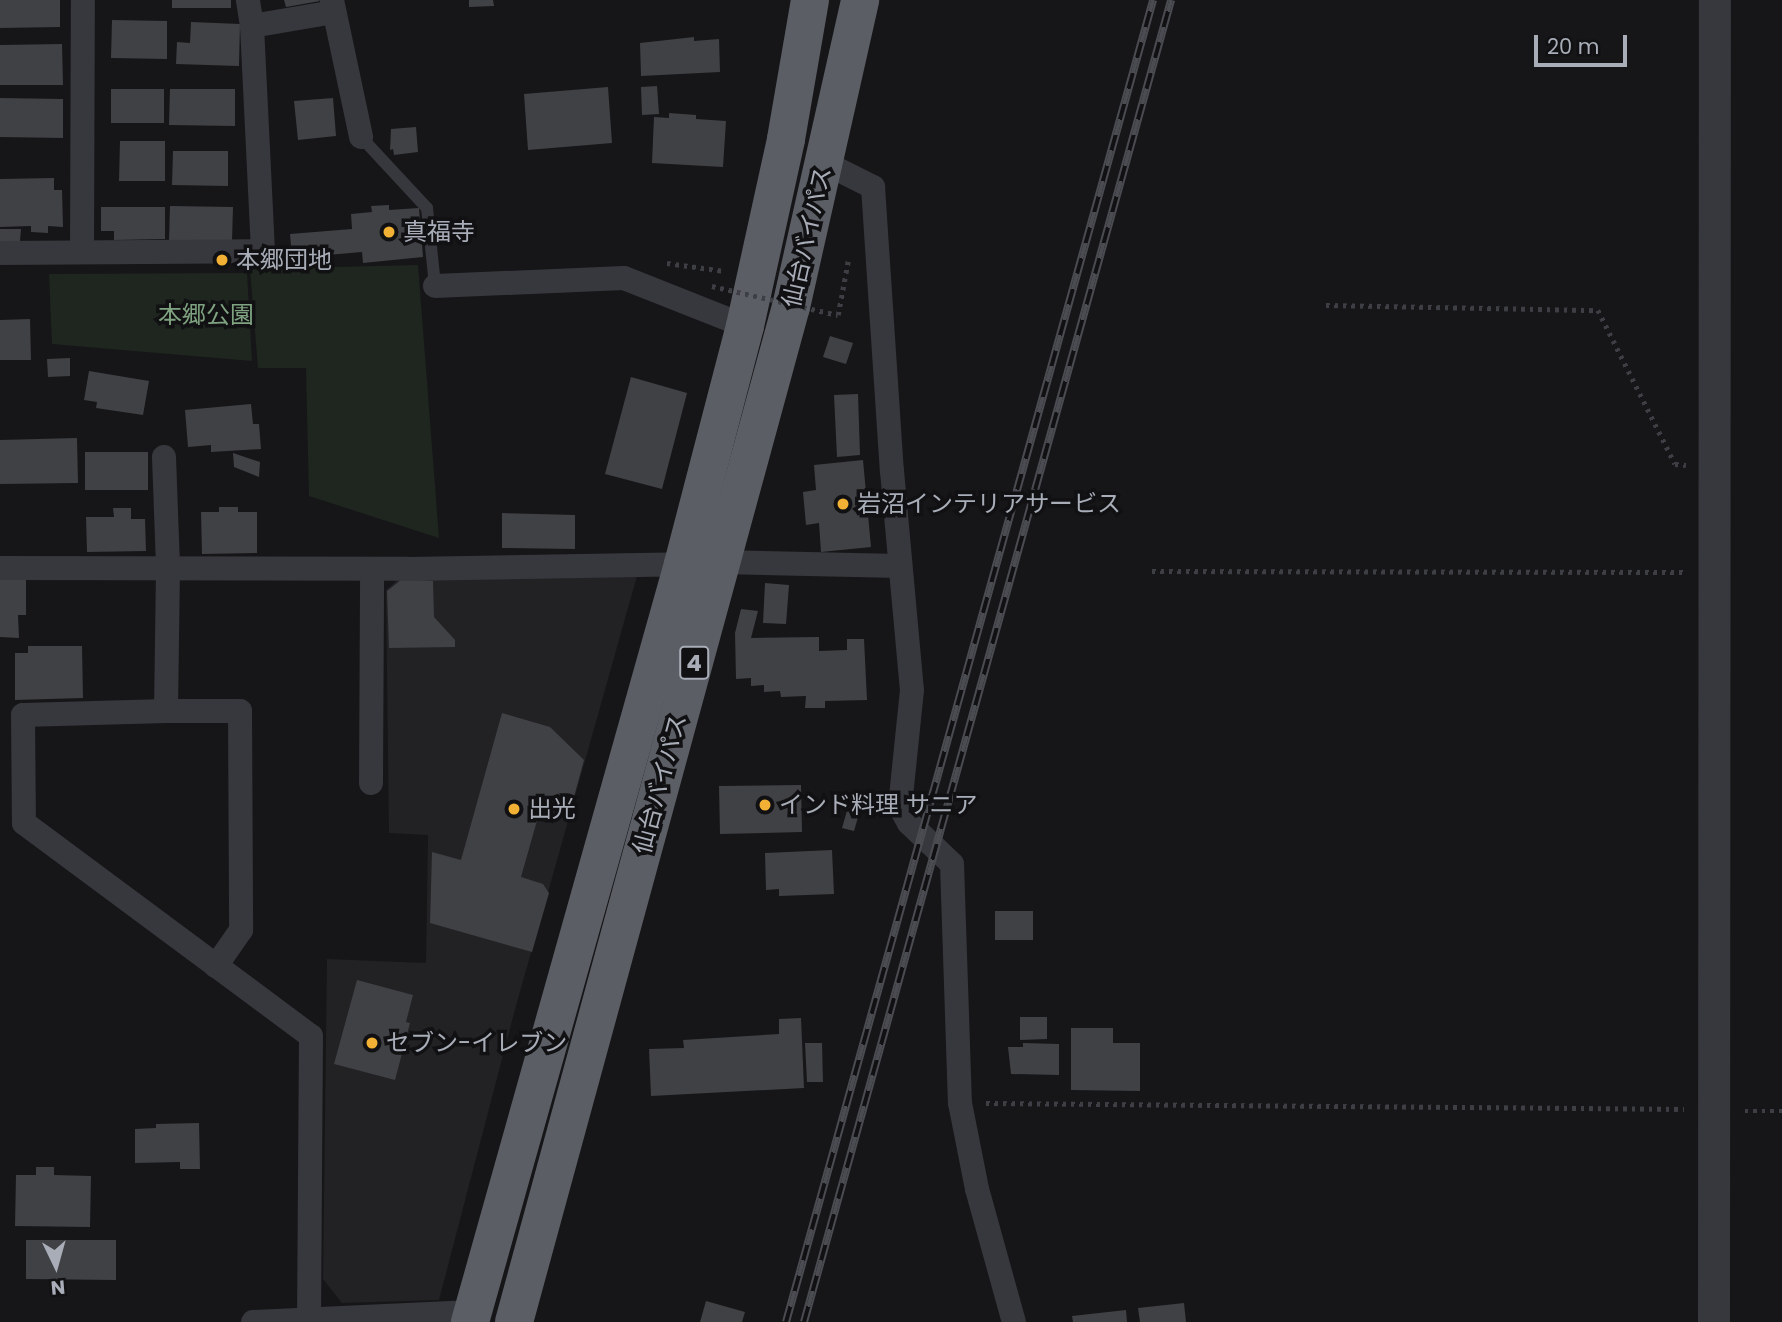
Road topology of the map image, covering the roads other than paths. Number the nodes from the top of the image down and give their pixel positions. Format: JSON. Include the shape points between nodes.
{"nodes":[{"id":1,"x":83,"y":0,"type":"edge"},
{"id":2,"x":248,"y":0,"type":"edge"},
{"id":3,"x":810,"y":0,"type":"edge"},
{"id":4,"x":860,"y":0,"type":"edge"},
{"id":5,"x":1715,"y":0,"type":"edge"},
{"id":6,"x":333,"y":6,"type":"edge"},
{"id":7,"x":252,"y":26,"type":"junction"},
{"id":8,"x":361,"y":137,"type":"joint"},
{"id":9,"x":825,"y":163,"type":"junction"},
{"id":10,"x":82,"y":251,"type":"junction"},
{"id":11,"x":0,"y":253,"type":"edge"},
{"id":12,"x":435,"y":286,"type":"joint"},
{"id":13,"x":745,"y":326,"type":"junction"},
{"id":14,"x":164,"y":457,"type":"dead end"},
{"id":15,"x":721,"y":562,"type":"junction"},
{"id":16,"x":683,"y":564,"type":"junction"},
{"id":17,"x":900,"y":566,"type":"junction"},
{"id":18,"x":0,"y":568,"type":"edge"},
{"id":19,"x":168,"y":568,"type":"junction"},
{"id":20,"x":372,"y":569,"type":"junction"},
{"id":21,"x":166,"y":711,"type":"junction"},
{"id":22,"x":371,"y":783,"type":"dead end"},
{"id":23,"x":216,"y":966,"type":"junction"},
{"id":24,"x":472,"y":1317,"type":"edge"},
{"id":25,"x":309,"y":1319,"type":"junction"},
{"id":26,"x":253,"y":1322,"type":"edge"},
{"id":27,"x":514,"y":1322,"type":"edge"},
{"id":28,"x":1014,"y":1322,"type":"edge"},
{"id":29,"x":1714,"y":1322,"type":"edge"}],
"edges":[{"from":1,"to":10,"type":"street"},
{"from":2,"to":7,"type":"street"},
{"from":3,"to":13,"type":"highway","name":"仙台バイパス","number":"4","via":[[786,139]]},
{"from":4,"to":9,"type":"highway","name":"仙台バイパス","number":"4"},
{"from":5,"to":29,"type":"street"},
{"from":6,"to":7,"type":"street"},
{"from":6,"to":8,"type":"street"},
{"from":7,"to":10,"type":"street","via":[[263,251]]},
{"from":8,"to":12,"type":"lane","via":[[427,208]]},
{"from":9,"to":15,"type":"highway","name":"仙台バイパス","number":"4"},
{"from":9,"to":17,"type":"street","via":[[873,187]]},
{"from":10,"to":11,"type":"street"},
{"from":12,"to":13,"type":"street","via":[[624,278]]},
{"from":13,"to":16,"type":"highway","name":"仙台バイパス","number":"4"},
{"from":14,"to":19,"type":"street"},
{"from":15,"to":17,"type":"street"},
{"from":15,"to":27,"type":"highway","name":"仙台バイパス","number":"4"},
{"from":16,"to":20,"type":"street"},
{"from":16,"to":24,"type":"highway","name":"仙台バイパス","number":"4"},
{"from":17,"to":28,"type":"street","via":[[912,690],[900,807],[952,864],[960,1103],[977,1189]]},
{"from":18,"to":19,"type":"street"},
{"from":19,"to":20,"type":"street"},
{"from":19,"to":21,"type":"street"},
{"from":20,"to":22,"type":"street"},
{"from":21,"to":23,"type":"street","via":[[240,711],[241,930]]},
{"from":21,"to":23,"type":"street","via":[[23,715],[24,823]]},
{"from":23,"to":25,"type":"street","via":[[311,1036]]},
{"from":24,"to":25,"type":"street"},
{"from":25,"to":26,"type":"street"}]}
